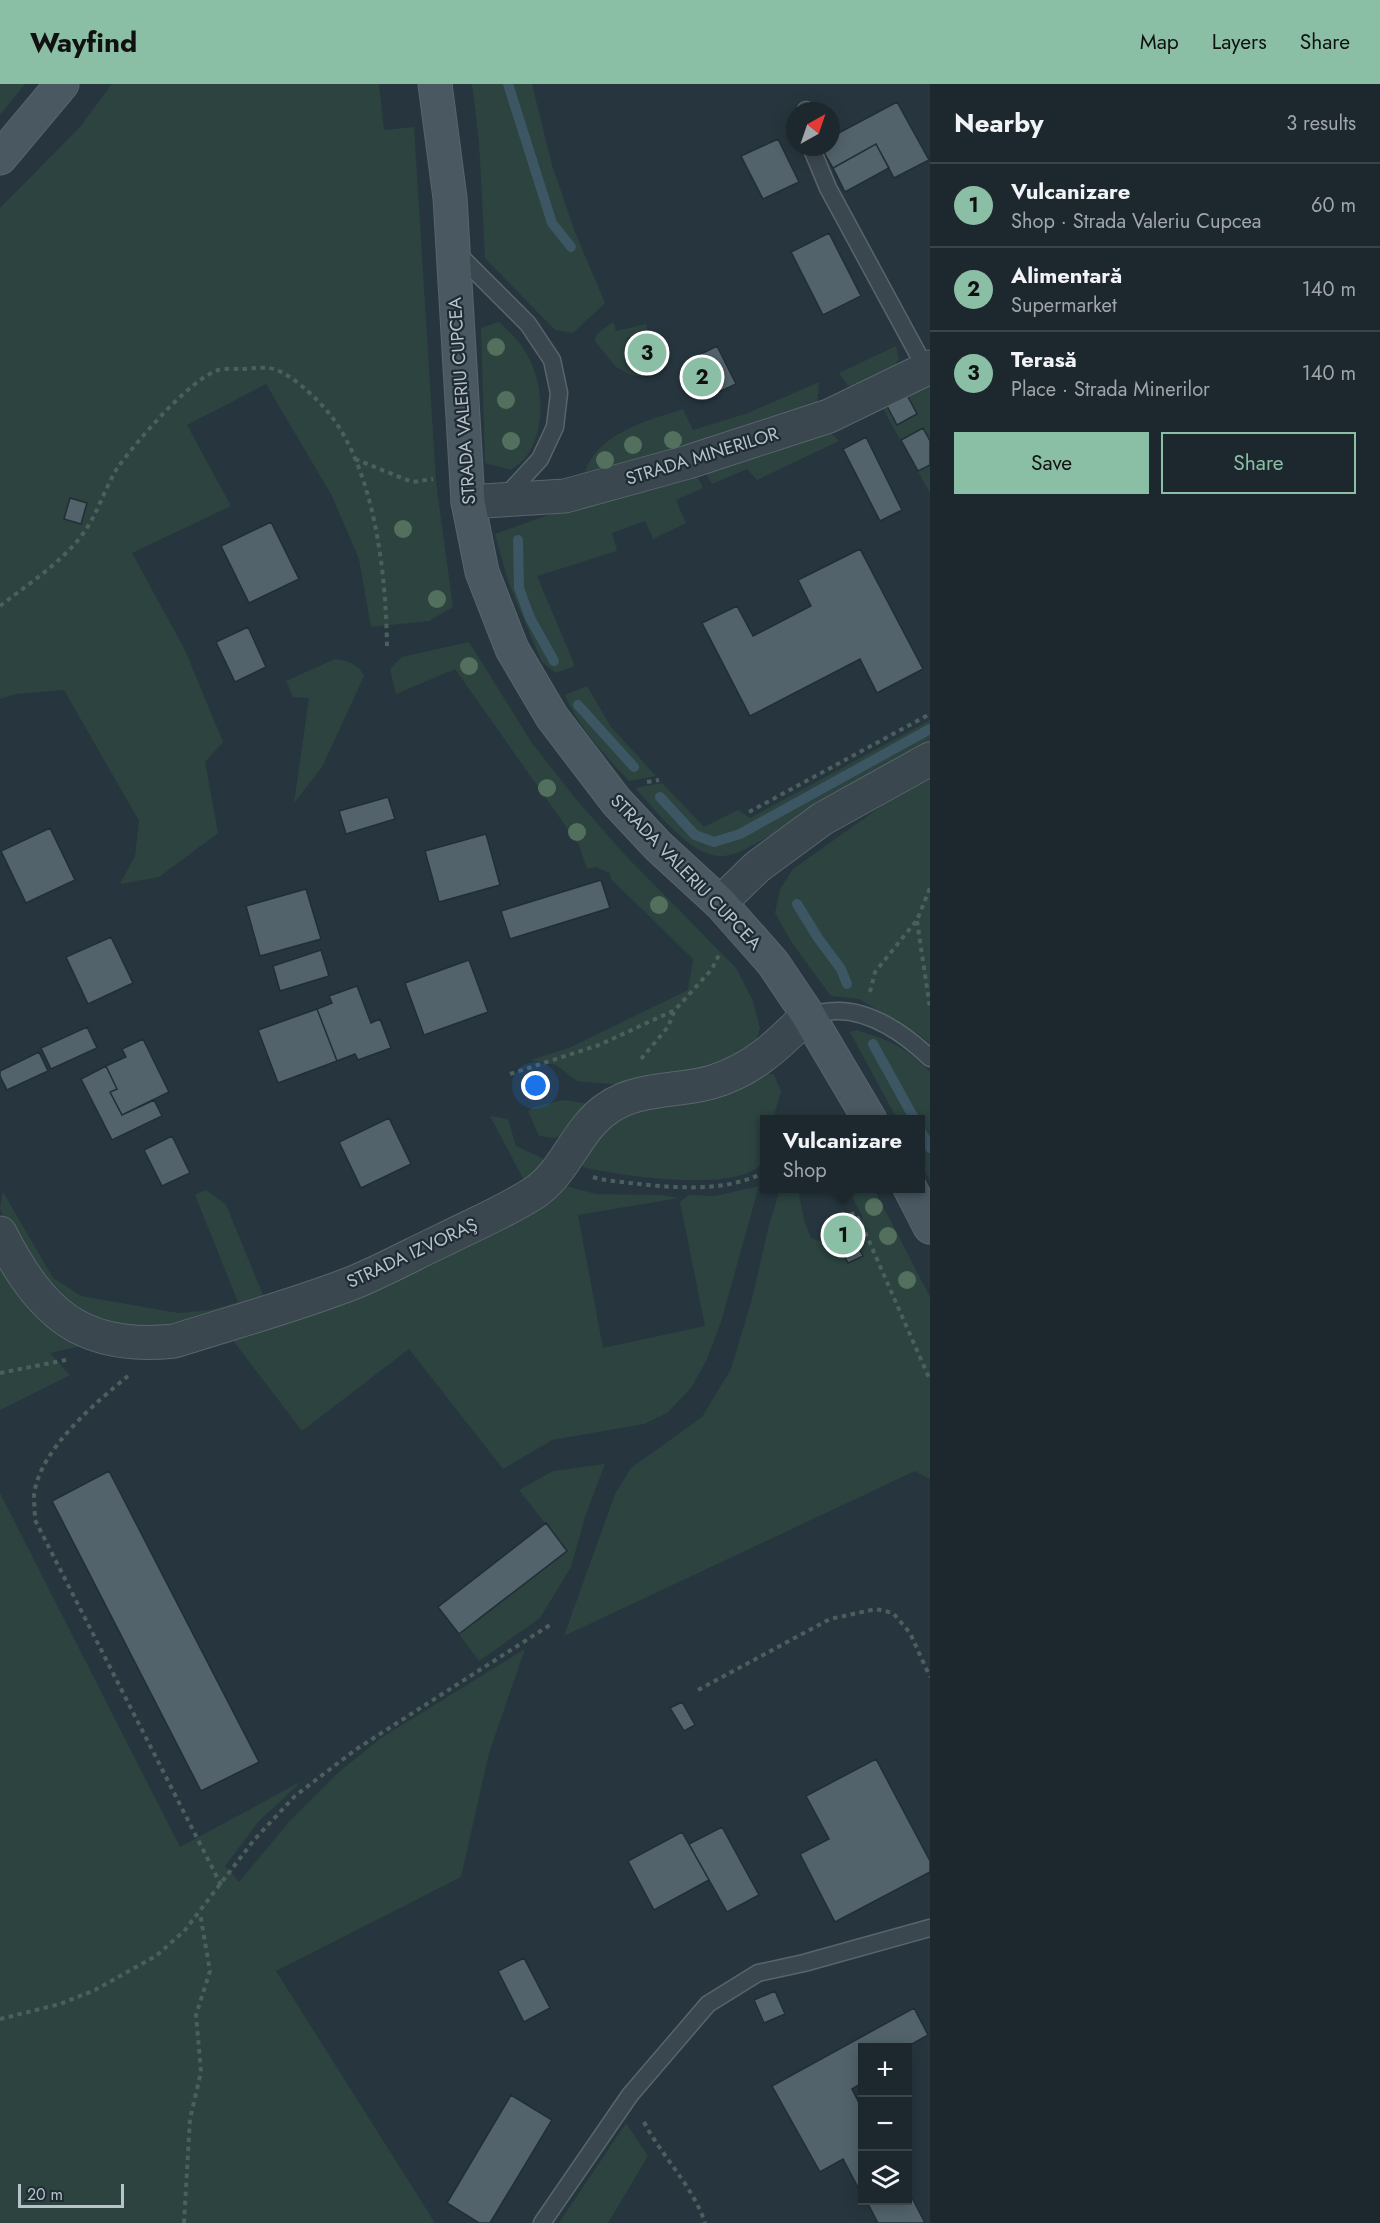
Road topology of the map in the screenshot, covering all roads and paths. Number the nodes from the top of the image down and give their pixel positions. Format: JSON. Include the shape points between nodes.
{"nodes":[{"id":1,"x":62,"y":84,"type":"edge"},
{"id":2,"x":435,"y":84,"type":"edge"},
{"id":3,"x":816,"y":156,"type":"edge"},
{"id":4,"x":0,"y":158,"type":"edge"},
{"id":5,"x":452,"y":249,"type":"junction"},
{"id":6,"x":928,"y":368,"type":"edge"},
{"id":7,"x":355,"y":459,"type":"junction"},
{"id":8,"x":466,"y":489,"type":"junction"},
{"id":9,"x":504,"y":498,"type":"junction"},
{"id":10,"x":0,"y":606,"type":"edge"},
{"id":11,"x":387,"y":647,"type":"dead end"},
{"id":12,"x":930,"y":714,"type":"edge"},
{"id":13,"x":930,"y":759,"type":"edge"},
{"id":14,"x":749,"y":812,"type":"dead end"},
{"id":15,"x":930,"y":888,"type":"edge"},
{"id":16,"x":728,"y":912,"type":"junction"},
{"id":17,"x":917,"y":920,"type":"junction"},
{"id":18,"x":930,"y":1008,"type":"edge"},
{"id":19,"x":675,"y":1010,"type":"junction"},
{"id":20,"x":808,"y":1015,"type":"junction"},
{"id":21,"x":864,"y":1015,"type":"junction"},
{"id":22,"x":930,"y":1058,"type":"edge"},
{"id":23,"x":639,"y":1060,"type":"dead end"},
{"id":24,"x":510,"y":1074,"type":"dead end"},
{"id":25,"x":868,"y":1115,"type":"edge"},
{"id":26,"x":561,"y":1167,"type":"junction"},
{"id":27,"x":760,"y":1175,"type":"edge"},
{"id":28,"x":913,"y":1193,"type":"edge"},
{"id":29,"x":833,"y":1220,"type":"dead end"},
{"id":30,"x":930,"y":1227,"type":"edge"},
{"id":31,"x":0,"y":1233,"type":"edge"},
{"id":32,"x":174,"y":1341,"type":"junction"},
{"id":33,"x":930,"y":1380,"type":"edge"},
{"id":34,"x":553,"y":1623,"type":"dead end"},
{"id":35,"x":930,"y":1677,"type":"edge"},
{"id":36,"x":698,"y":1690,"type":"dead end"},
{"id":37,"x":221,"y":1885,"type":"junction"},
{"id":38,"x":200,"y":1912,"type":"junction"},
{"id":39,"x":930,"y":1928,"type":"edge"},
{"id":40,"x":0,"y":2019,"type":"edge"},
{"id":41,"x":630,"y":2095,"type":"junction"},
{"id":42,"x":184,"y":2223,"type":"edge"},
{"id":43,"x":542,"y":2223,"type":"edge"},
{"id":44,"x":705,"y":2223,"type":"edge"}],
"edges":[{"from":1,"to":4,"type":"main road"},
{"from":2,"to":5,"type":"main road","name":"STRADA VALERIU CUPCEA","via":[[450,198]]},
{"from":3,"to":6,"type":"lane","name":"STRADA MINERILOR","via":[[828,188]]},
{"from":5,"to":8,"type":"main road","name":"STRADA VALERIU CUPCEA"},
{"from":5,"to":9,"type":"lane","name":"STRADA VALERIU CUPCEA","via":[[528,324],[552,360],[559,393],[555,427],[540,459]]},
{"from":6,"to":9,"type":"street","name":"STRADA MINERILOR","via":[[829,416],[688,462],[565,496]]},
{"from":7,"to":8,"type":"path","via":[[412,482]]},
{"from":7,"to":10,"type":"path","via":[[329,411],[303,386],[271,368],[219,369],[191,387],[159,418],[118,468],[82,536]]},
{"from":7,"to":11,"type":"path","via":[[382,560]]},
{"from":8,"to":9,"type":"street","name":"STRADA MINERILOR"},
{"from":8,"to":16,"type":"main road","name":"STRADA VALERIU CUPCEA","via":[[482,572],[512,649],[537,693],[616,801]]},
{"from":12,"to":14,"type":"path"},
{"from":13,"to":16,"type":"street","via":[[822,819],[757,867]]},
{"from":15,"to":17,"type":"path"},
{"from":16,"to":19,"type":"path","via":[[712,969]]},
{"from":16,"to":20,"type":"main road","name":"STRADA VALERIU CUPCEA","via":[[773,963]]},
{"from":17,"to":18,"type":"path"},
{"from":17,"to":21,"type":"path","via":[[875,972]]},
{"from":19,"to":23,"type":"path","via":[[668,1028]]},
{"from":19,"to":24,"type":"path","via":[[599,1045]]},
{"from":20,"to":21,"type":"lane","via":[[837,1011]]},
{"from":20,"to":25,"type":"main road","name":"STRADA VALERIU CUPCEA"},
{"from":20,"to":26,"type":"street","name":"STRADA IZVORAŞ","via":[[775,1048],[735,1073],[711,1082],[628,1096],[606,1109],[583,1132]]},
{"from":21,"to":22,"type":"lane","via":[[910,1041]]},
{"from":26,"to":27,"type":"path","via":[[599,1179],[662,1186],[716,1187]]},
{"from":26,"to":32,"type":"street","name":"STRADA IZVORAŞ","via":[[536,1192],[503,1211],[355,1282]]},
{"from":28,"to":30,"type":"main road"},
{"from":29,"to":33,"type":"path","via":[[855,1213]]},
{"from":31,"to":32,"type":"street","name":"STRADA IZVORAŞ","via":[[29,1284],[50,1309],[75,1327],[144,1344]]},
{"from":32,"to":37,"type":"path","via":[[99,1399],[62,1439],[44,1466],[34,1494],[35,1520]]},
{"from":34,"to":37,"type":"path","via":[[355,1750],[295,1796],[254,1839]]},
{"from":35,"to":36,"type":"path","via":[[910,1633],[893,1613],[876,1609],[830,1620]]},
{"from":37,"to":38,"type":"path"},
{"from":38,"to":40,"type":"path","via":[[156,1956],[95,1990],[60,2004]]},
{"from":38,"to":42,"type":"path","via":[[210,1971],[196,2015],[201,2072],[190,2119]]},
{"from":39,"to":41,"type":"lane","via":[[758,1973],[708,2004]]},
{"from":41,"to":43,"type":"lane"},
{"from":41,"to":44,"type":"path","via":[[655,2143],[700,2206]]}]}
